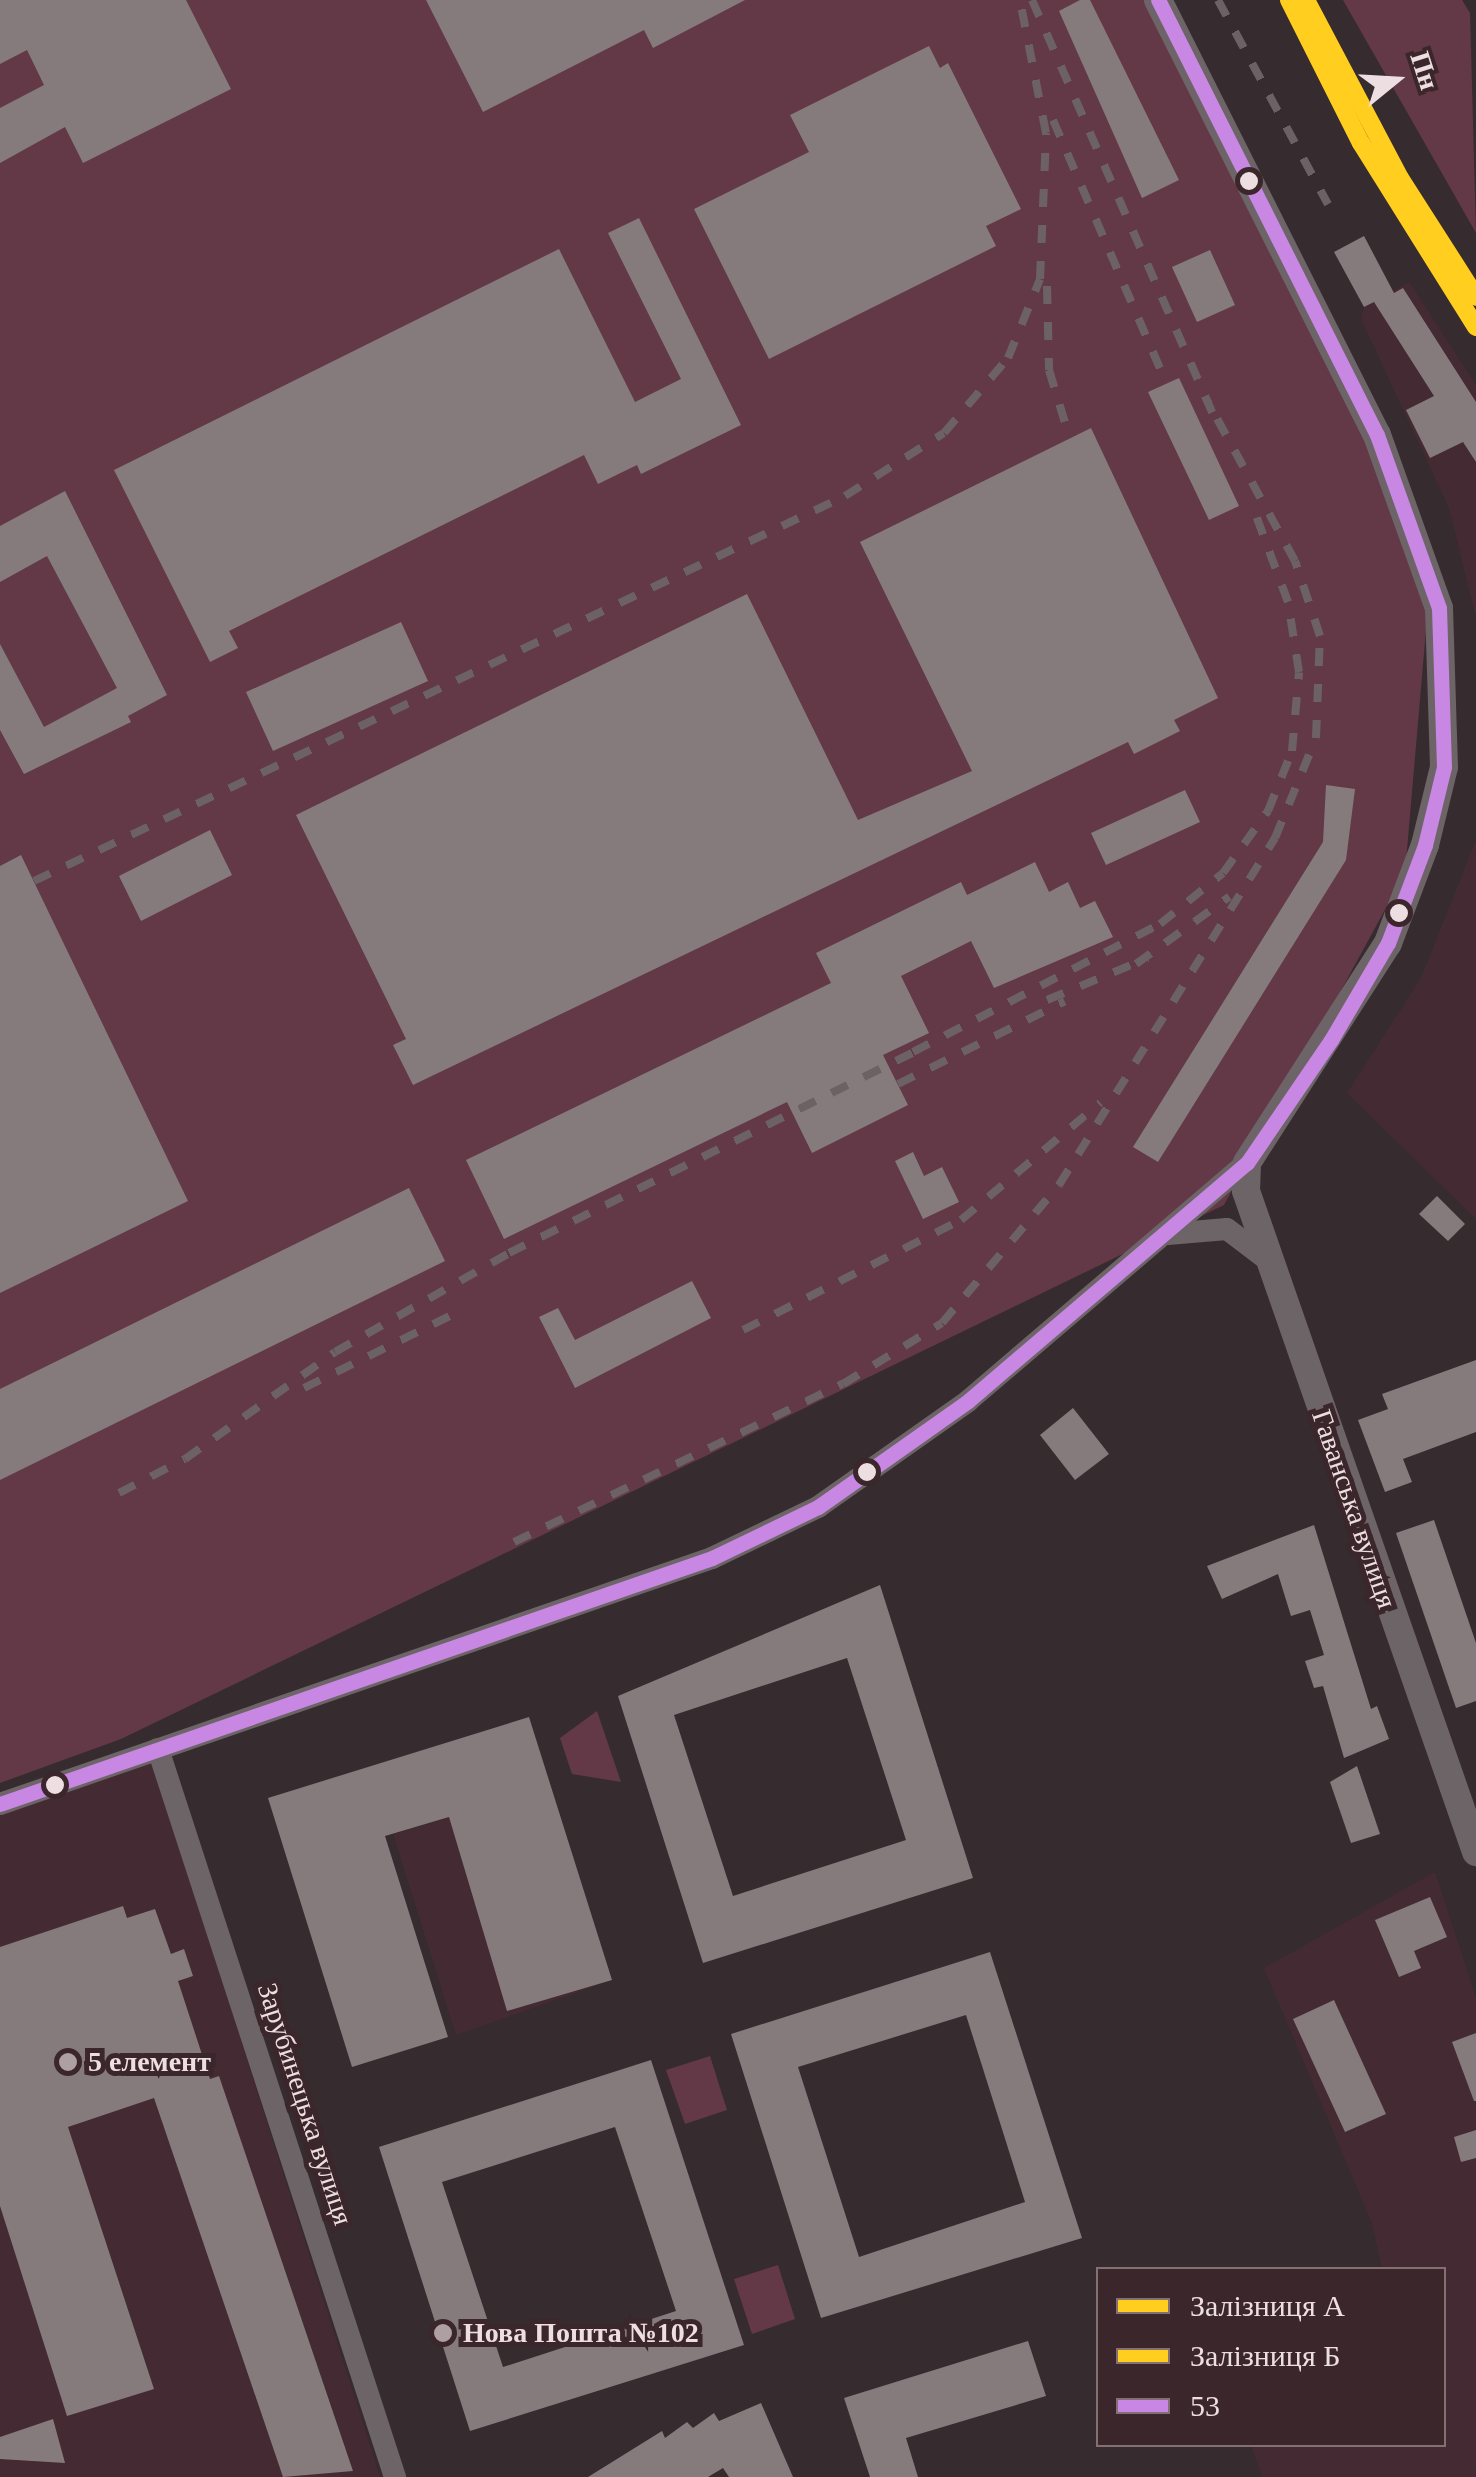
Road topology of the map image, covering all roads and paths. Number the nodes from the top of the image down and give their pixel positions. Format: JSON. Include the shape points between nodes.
{"nodes":[{"id":1,"x":1158,"y":0,"type":"edge"},
{"id":2,"x":1247,"y":1163,"type":"junction"},
{"id":3,"x":1156,"y":1238,"type":"junction"},
{"id":4,"x":1266,"y":1258,"type":"junction"},
{"id":5,"x":158,"y":1749,"type":"junction"},
{"id":6,"x":0,"y":1804,"type":"edge"},
{"id":7,"x":1476,"y":1852,"type":"edge"},
{"id":8,"x":395,"y":2477,"type":"edge"}],
"edges":[{"from":1,"to":2,"type":"street","via":[[1397,478],[1439,608],[1446,690],[1444,767],[1388,944]]},
{"from":2,"to":3,"type":"street"},
{"from":2,"to":4,"type":"street","name":"Гаванська вулиця","via":[[1248,1208]]},
{"from":3,"to":4,"type":"street","via":[[1216,1227]]},
{"from":3,"to":5,"type":"street","via":[[956,1410],[818,1507],[712,1558]]},
{"from":4,"to":7,"type":"street","name":"Гаванська вулиця"},
{"from":5,"to":6,"type":"street"},
{"from":5,"to":8,"type":"street","name":"Зарубинецька вулиця"}]}
